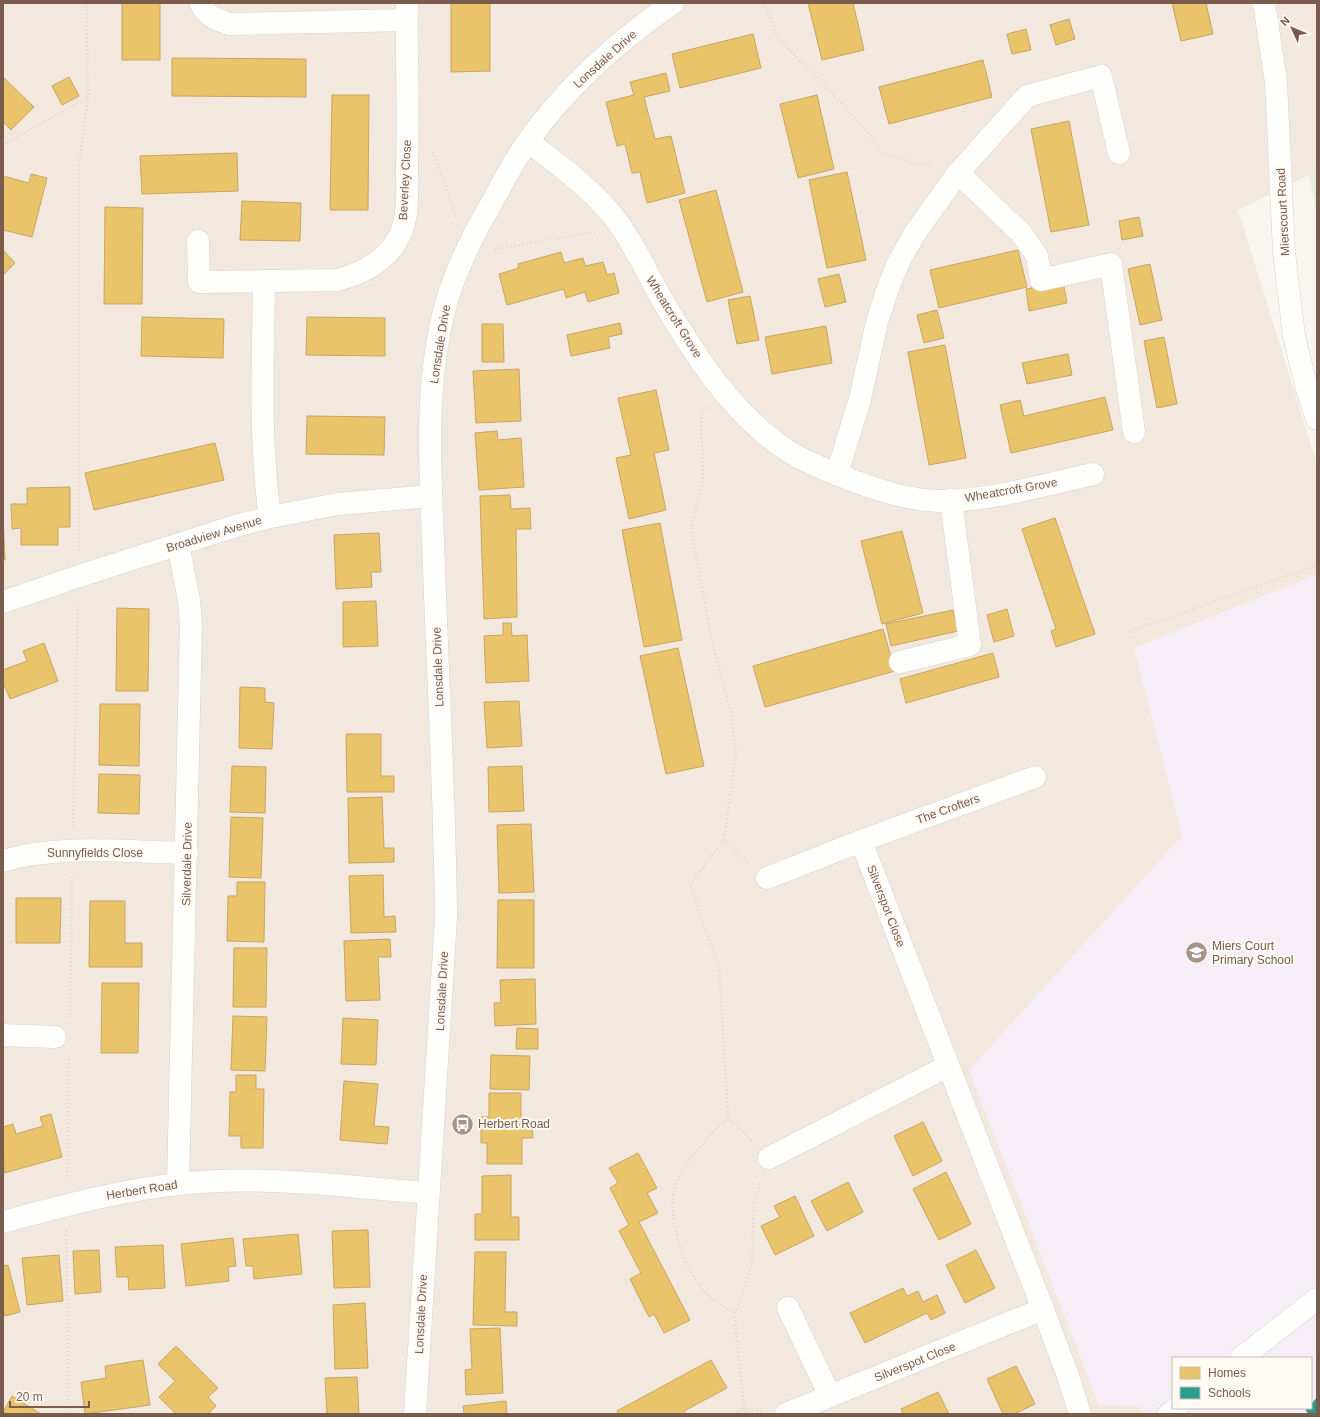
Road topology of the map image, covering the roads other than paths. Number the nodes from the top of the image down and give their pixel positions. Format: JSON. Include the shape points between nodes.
{"nodes":[{"id":1,"x":201,"y":3,"type":"edge"},
{"id":2,"x":673,"y":3,"type":"edge"},
{"id":3,"x":1264,"y":3,"type":"edge"},
{"id":4,"x":407,"y":12,"type":"edge"},
{"id":5,"x":528,"y":142,"type":"junction"},
{"id":6,"x":1119,"y":153,"type":"dead end"},
{"id":7,"x":953,"y":179,"type":"junction"},
{"id":8,"x":198,"y":241,"type":"dead end"},
{"id":9,"x":264,"y":281,"type":"junction"},
{"id":10,"x":1317,"y":419,"type":"edge"},
{"id":11,"x":1134,"y":432,"type":"dead end"},
{"id":12,"x":837,"y":474,"type":"junction"},
{"id":13,"x":1093,"y":474,"type":"dead end"},
{"id":14,"x":431,"y":496,"type":"junction"},
{"id":15,"x":951,"y":500,"type":"junction"},
{"id":16,"x":270,"y":517,"type":"junction"},
{"id":17,"x":178,"y":545,"type":"junction"},
{"id":18,"x":3,"y":602,"type":"edge"},
{"id":19,"x":900,"y":662,"type":"dead end"},
{"id":20,"x":1035,"y":777,"type":"dead end"},
{"id":21,"x":861,"y":841,"type":"junction"},
{"id":22,"x":187,"y":853,"type":"junction"},
{"id":23,"x":3,"y":861,"type":"edge"},
{"id":24,"x":767,"y":878,"type":"road end"},
{"id":25,"x":62,"y":1031,"type":"road end"},
{"id":26,"x":3,"y":1035,"type":"edge"},
{"id":27,"x":948,"y":1066,"type":"junction"},
{"id":28,"x":769,"y":1158,"type":"road end"},
{"id":29,"x":178,"y":1184,"type":"junction"},
{"id":30,"x":428,"y":1193,"type":"junction"},
{"id":31,"x":3,"y":1222,"type":"edge"},
{"id":32,"x":1317,"y":1299,"type":"edge"},
{"id":33,"x":788,"y":1308,"type":"dead end"},
{"id":34,"x":1043,"y":1309,"type":"junction"},
{"id":35,"x":1242,"y":1357,"type":"edge"},
{"id":36,"x":830,"y":1396,"type":"junction"},
{"id":37,"x":776,"y":1413,"type":"edge"},
{"id":38,"x":415,"y":1414,"type":"edge"},
{"id":39,"x":1080,"y":1414,"type":"edge"}],
"edges":[{"from":1,"to":4,"type":"street","name":"Beverley Close","via":[[209,15],[229,24]]},
{"from":2,"to":5,"type":"street","name":"Lonsdale Drive","via":[[610,51],[560,101]]},
{"from":3,"to":10,"type":"street","name":"Mierscourt Road","via":[[1276,82],[1284,252],[1294,336]]},
{"from":4,"to":9,"type":"street","name":"Beverley Close","via":[[409,114],[406,214],[401,231],[380,259],[351,277],[337,280]]},
{"from":5,"to":12,"type":"street","name":"Wheatcroft Grove","via":[[575,179],[613,216],[694,351],[747,416],[787,451]]},
{"from":5,"to":14,"type":"street","name":"Lonsdale Drive","via":[[467,248],[448,298],[436,354],[431,426]]},
{"from":6,"to":7,"type":"street","via":[[1101,76],[1027,96]]},
{"from":7,"to":11,"type":"street","via":[[1026,239],[1037,256],[1041,280],[1111,264]]},
{"from":7,"to":12,"type":"street","via":[[915,233],[889,284]]},
{"from":8,"to":9,"type":"street","name":"Beverley Close","via":[[199,282]]},
{"from":9,"to":16,"type":"street","via":[[263,431],[264,468]]},
{"from":12,"to":15,"type":"street","name":"Wheatcroft Grove","via":[[896,495],[917,499]]},
{"from":13,"to":15,"type":"street","name":"Wheatcroft Grove","via":[[1012,492]]},
{"from":14,"to":16,"type":"street","name":"Broadview Avenue","via":[[338,504]]},
{"from":14,"to":30,"type":"street","name":"Lonsdale Drive","via":[[446,918]]},
{"from":15,"to":19,"type":"street","via":[[970,645]]},
{"from":16,"to":17,"type":"street","name":"Broadview Avenue"},
{"from":17,"to":18,"type":"street","name":"Broadview Avenue"},
{"from":17,"to":22,"type":"street","name":"Silverdale Drive","via":[[189,600],[191,626]]},
{"from":20,"to":21,"type":"street","name":"The Crofters"},
{"from":21,"to":24,"type":"street"},
{"from":21,"to":27,"type":"street","name":"Silverspot Close"},
{"from":22,"to":23,"type":"street","name":"Sunnyfields Close","via":[[72,852],[24,855]]},
{"from":22,"to":29,"type":"street","name":"Silverdale Drive"},
{"from":25,"to":26,"type":"street"},
{"from":27,"to":28,"type":"street"},
{"from":27,"to":34,"type":"street","name":"Silverspot Close"},
{"from":29,"to":30,"type":"street","name":"Herbert Road","via":[[258,1182]]},
{"from":29,"to":31,"type":"street","name":"Herbert Road","via":[[103,1196]]},
{"from":30,"to":38,"type":"street","name":"Lonsdale Drive"},
{"from":32,"to":35,"type":"street"},
{"from":33,"to":36,"type":"street"},
{"from":34,"to":36,"type":"street","name":"Silverspot Close"},
{"from":34,"to":39,"type":"street","name":"Silverspot Close"},
{"from":36,"to":37,"type":"street","name":"Silverspot Close"}]}
